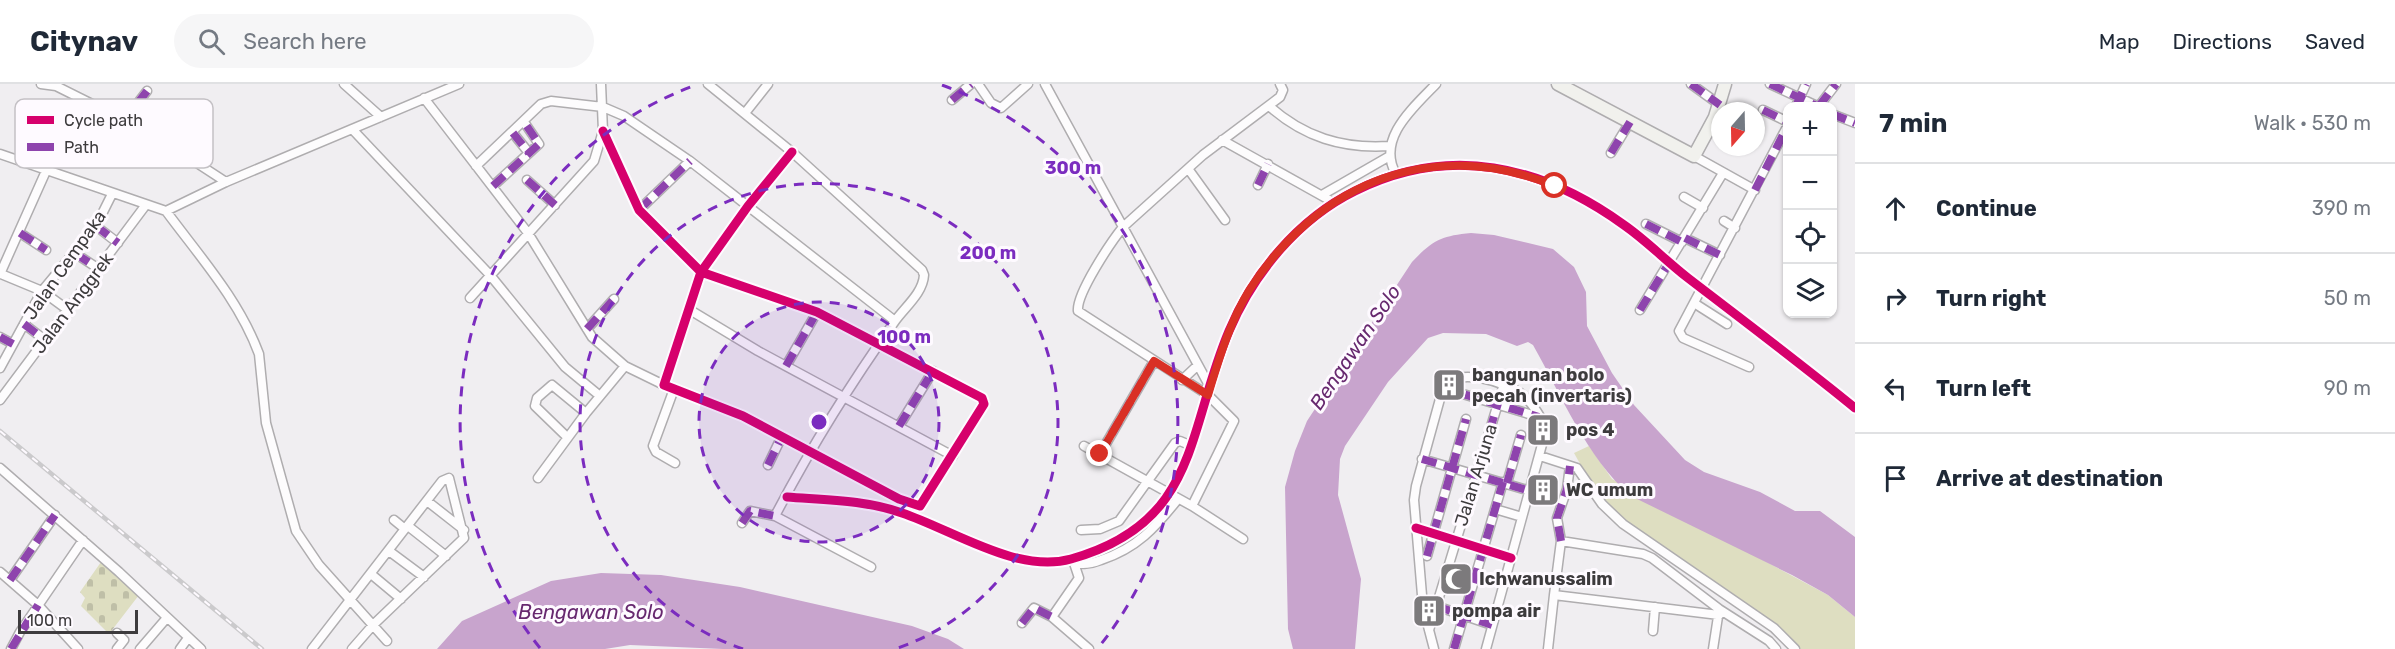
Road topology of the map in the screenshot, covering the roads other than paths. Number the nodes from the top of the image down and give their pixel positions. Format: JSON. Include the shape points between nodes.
{"nodes":[{"id":1,"x":41,"y":84,"type":"edge"},
{"id":2,"x":345,"y":84,"type":"edge"},
{"id":3,"x":459,"y":84,"type":"edge"},
{"id":4,"x":601,"y":84,"type":"edge"},
{"id":5,"x":708,"y":84,"type":"edge"},
{"id":6,"x":768,"y":84,"type":"edge"},
{"id":7,"x":971,"y":84,"type":"edge"},
{"id":8,"x":978,"y":84,"type":"edge"},
{"id":9,"x":1028,"y":84,"type":"edge"},
{"id":10,"x":1045,"y":84,"type":"edge"},
{"id":11,"x":1280,"y":84,"type":"edge"},
{"id":12,"x":1436,"y":84,"type":"edge"},
{"id":13,"x":1558,"y":84,"type":"edge"},
{"id":14,"x":1691,"y":84,"type":"edge"},
{"id":15,"x":1725,"y":84,"type":"edge"},
{"id":16,"x":1770,"y":84,"type":"edge"},
{"id":17,"x":1806,"y":84,"type":"edge"},
{"id":18,"x":1836,"y":84,"type":"edge"},
{"id":19,"x":57,"y":85,"type":"edge"},
{"id":20,"x":147,"y":91,"type":"dead end"},
{"id":21,"x":82,"y":99,"type":"edge"},
{"id":22,"x":141,"y":99,"type":"edge"},
{"id":23,"x":424,"y":99,"type":"junction"},
{"id":24,"x":952,"y":100,"type":"dead end"},
{"id":25,"x":1716,"y":102,"type":"edge"},
{"id":26,"x":1721,"y":102,"type":"edge"},
{"id":27,"x":1798,"y":102,"type":"edge"},
{"id":28,"x":1821,"y":102,"type":"edge"},
{"id":29,"x":603,"y":106,"type":"junction"},
{"id":30,"x":1269,"y":106,"type":"junction"},
{"id":31,"x":1765,"y":111,"type":"edge"},
{"id":32,"x":745,"y":113,"type":"junction"},
{"id":33,"x":1837,"y":116,"type":"edge"},
{"id":34,"x":381,"y":117,"type":"junction"},
{"id":35,"x":1783,"y":120,"type":"edge"},
{"id":36,"x":524,"y":122,"type":"junction"},
{"id":37,"x":1630,"y":122,"type":"junction"},
{"id":38,"x":1711,"y":123,"type":"edge"},
{"id":39,"x":1855,"y":123,"type":"edge"},
{"id":40,"x":353,"y":130,"type":"junction"},
{"id":41,"x":603,"y":131,"type":"junction"},
{"id":42,"x":513,"y":133,"type":"junction"},
{"id":43,"x":1783,"y":133,"type":"edge"},
{"id":44,"x":1222,"y":140,"type":"junction"},
{"id":45,"x":1389,"y":146,"type":"junction"},
{"id":46,"x":792,"y":152,"type":"junction"},
{"id":47,"x":529,"y":153,"type":"junction"},
{"id":48,"x":1611,"y":153,"type":"dead end"},
{"id":49,"x":0,"y":154,"type":"edge"},
{"id":50,"x":1694,"y":156,"type":"junction"},
{"id":51,"x":1388,"y":157,"type":"junction"},
{"id":52,"x":15,"y":160,"type":"edge"},
{"id":53,"x":690,"y":161,"type":"junction"},
{"id":54,"x":1268,"y":164,"type":"junction"},
{"id":55,"x":476,"y":166,"type":"junction"},
{"id":56,"x":38,"y":168,"type":"edge"},
{"id":57,"x":48,"y":168,"type":"edge"},
{"id":58,"x":203,"y":168,"type":"edge"},
{"id":59,"x":1189,"y":170,"type":"junction"},
{"id":60,"x":46,"y":171,"type":"junction"},
{"id":61,"x":1723,"y":173,"type":"junction"},
{"id":62,"x":1396,"y":174,"type":"junction"},
{"id":63,"x":527,"y":180,"type":"dead end"},
{"id":64,"x":226,"y":182,"type":"junction"},
{"id":65,"x":1258,"y":185,"type":"dead end"},
{"id":66,"x":493,"y":186,"type":"junction"},
{"id":67,"x":1755,"y":190,"type":"junction"},
{"id":68,"x":112,"y":194,"type":"junction"},
{"id":69,"x":1322,"y":195,"type":"junction"},
{"id":70,"x":1684,"y":197,"type":"dead end"},
{"id":71,"x":1334,"y":202,"type":"junction"},
{"id":72,"x":555,"y":205,"type":"junction"},
{"id":73,"x":145,"y":206,"type":"junction"},
{"id":74,"x":748,"y":206,"type":"junction"},
{"id":75,"x":1703,"y":208,"type":"junction"},
{"id":76,"x":639,"y":210,"type":"junction"},
{"id":77,"x":166,"y":211,"type":"junction"},
{"id":78,"x":1225,"y":220,"type":"dead end"},
{"id":79,"x":1724,"y":221,"type":"dead end"},
{"id":80,"x":1646,"y":224,"type":"dead end"},
{"id":81,"x":96,"y":226,"type":"junction"},
{"id":82,"x":1123,"y":227,"type":"junction"},
{"id":83,"x":1735,"y":228,"type":"junction"},
{"id":84,"x":528,"y":233,"type":"junction"},
{"id":85,"x":20,"y":234,"type":"junction"},
{"id":86,"x":1684,"y":240,"type":"junction"},
{"id":87,"x":118,"y":243,"type":"junction"},
{"id":88,"x":46,"y":250,"type":"dead end"},
{"id":89,"x":76,"y":254,"type":"junction"},
{"id":90,"x":1720,"y":255,"type":"junction"},
{"id":91,"x":1669,"y":263,"type":"junction"},
{"id":92,"x":99,"y":269,"type":"junction"},
{"id":93,"x":701,"y":272,"type":"junction"},
{"id":94,"x":1,"y":274,"type":"edge"},
{"id":95,"x":490,"y":275,"type":"junction"},
{"id":96,"x":1702,"y":289,"type":"junction"},
{"id":97,"x":42,"y":291,"type":"junction"},
{"id":98,"x":470,"y":298,"type":"dead end"},
{"id":99,"x":614,"y":298,"type":"dead end"},
{"id":100,"x":1694,"y":303,"type":"junction"},
{"id":101,"x":68,"y":310,"type":"junction"},
{"id":102,"x":690,"y":310,"type":"junction"},
{"id":103,"x":1640,"y":310,"type":"dead end"},
{"id":104,"x":818,"y":312,"type":"junction"},
{"id":105,"x":895,"y":321,"type":"junction"},
{"id":106,"x":24,"y":324,"type":"junction"},
{"id":107,"x":1727,"y":324,"type":"dead end"},
{"id":108,"x":588,"y":329,"type":"junction"},
{"id":109,"x":0,"y":337,"type":"edge"},
{"id":110,"x":45,"y":340,"type":"junction"},
{"id":111,"x":13,"y":344,"type":"junction"},
{"id":112,"x":881,"y":344,"type":"junction"},
{"id":113,"x":1154,"y":361,"type":"junction"},
{"id":114,"x":1198,"y":365,"type":"junction"},
{"id":115,"x":625,"y":366,"type":"junction"},
{"id":116,"x":786,"y":366,"type":"junction"},
{"id":117,"x":1749,"y":367,"type":"dead end"},
{"id":118,"x":0,"y":368,"type":"edge"},
{"id":119,"x":933,"y":371,"type":"junction"},
{"id":120,"x":1182,"y":380,"type":"junction"},
{"id":121,"x":664,"y":385,"type":"junction"},
{"id":122,"x":1503,"y":387,"type":"junction"},
{"id":123,"x":1443,"y":388,"type":"junction"},
{"id":124,"x":674,"y":389,"type":"junction"},
{"id":125,"x":1209,"y":391,"type":"junction"},
{"id":126,"x":600,"y":396,"type":"junction"},
{"id":127,"x":846,"y":397,"type":"junction"},
{"id":128,"x":0,"y":400,"type":"edge"},
{"id":129,"x":1497,"y":405,"type":"junction"},
{"id":130,"x":1855,"y":408,"type":"edge"},
{"id":131,"x":586,"y":412,"type":"junction"},
{"id":132,"x":1539,"y":417,"type":"junction"},
{"id":133,"x":1466,"y":418,"type":"dead end"},
{"id":134,"x":899,"y":426,"type":"junction"},
{"id":135,"x":1521,"y":435,"type":"dead end"},
{"id":136,"x":782,"y":436,"type":"junction"},
{"id":137,"x":567,"y":437,"type":"junction"},
{"id":138,"x":1084,"y":446,"type":"dead end"},
{"id":139,"x":1192,"y":446,"type":"junction"},
{"id":140,"x":812,"y":451,"type":"junction"},
{"id":141,"x":1100,"y":454,"type":"junction"},
{"id":142,"x":953,"y":456,"type":"junction"},
{"id":143,"x":1540,"y":456,"type":"junction"},
{"id":144,"x":1422,"y":459,"type":"junction"},
{"id":145,"x":675,"y":463,"type":"dead end"},
{"id":146,"x":768,"y":465,"type":"dead end"},
{"id":147,"x":1570,"y":466,"type":"junction"},
{"id":148,"x":0,"y":468,"type":"edge"},
{"id":149,"x":1450,"y":468,"type":"junction"},
{"id":150,"x":1476,"y":475,"type":"junction"},
{"id":151,"x":538,"y":478,"type":"dead end"},
{"id":152,"x":1149,"y":482,"type":"junction"},
{"id":153,"x":1505,"y":483,"type":"junction"},
{"id":154,"x":1530,"y":491,"type":"junction"},
{"id":155,"x":1169,"y":494,"type":"junction"},
{"id":156,"x":787,"y":497,"type":"junction"},
{"id":157,"x":1178,"y":499,"type":"junction"},
{"id":158,"x":899,"y":500,"type":"junction"},
{"id":159,"x":427,"y":501,"type":"junction"},
{"id":160,"x":1192,"y":506,"type":"junction"},
{"id":161,"x":1495,"y":509,"type":"junction"},
{"id":162,"x":900,"y":512,"type":"junction"},
{"id":163,"x":55,"y":515,"type":"junction"},
{"id":164,"x":775,"y":516,"type":"junction"},
{"id":165,"x":1522,"y":518,"type":"junction"},
{"id":166,"x":394,"y":520,"type":"dead end"},
{"id":167,"x":742,"y":523,"type":"dead end"},
{"id":168,"x":407,"y":528,"type":"junction"},
{"id":169,"x":1416,"y":528,"type":"junction"},
{"id":170,"x":1081,"y":530,"type":"dead end"},
{"id":171,"x":464,"y":531,"type":"junction"},
{"id":172,"x":1431,"y":533,"type":"junction"},
{"id":173,"x":1121,"y":539,"type":"junction"},
{"id":174,"x":1243,"y":539,"type":"dead end"},
{"id":175,"x":83,"y":540,"type":"junction"},
{"id":176,"x":1456,"y":541,"type":"junction"},
{"id":177,"x":1561,"y":541,"type":"junction"},
{"id":178,"x":389,"y":550,"type":"junction"},
{"id":179,"x":1483,"y":550,"type":"junction"},
{"id":180,"x":446,"y":556,"type":"junction"},
{"id":181,"x":1114,"y":556,"type":"junction"},
{"id":182,"x":1427,"y":556,"type":"dead end"},
{"id":183,"x":1511,"y":558,"type":"junction"},
{"id":184,"x":1071,"y":561,"type":"junction"},
{"id":185,"x":1091,"y":564,"type":"junction"},
{"id":186,"x":871,"y":567,"type":"dead end"},
{"id":187,"x":0,"y":572,"type":"edge"},
{"id":188,"x":371,"y":574,"type":"junction"},
{"id":189,"x":424,"y":577,"type":"junction"},
{"id":190,"x":1079,"y":578,"type":"junction"},
{"id":191,"x":10,"y":580,"type":"junction"},
{"id":192,"x":1554,"y":595,"type":"junction"},
{"id":193,"x":352,"y":599,"type":"junction"},
{"id":194,"x":401,"y":599,"type":"junction"},
{"id":195,"x":38,"y":605,"type":"junction"},
{"id":196,"x":1436,"y":606,"type":"junction"},
{"id":197,"x":1655,"y":607,"type":"junction"},
{"id":198,"x":1719,"y":612,"type":"junction"},
{"id":199,"x":1464,"y":616,"type":"junction"},
{"id":200,"x":1052,"y":617,"type":"junction"},
{"id":201,"x":165,"y":620,"type":"dead end"},
{"id":202,"x":1022,"y":623,"type":"dead end"},
{"id":203,"x":373,"y":625,"type":"junction"},
{"id":204,"x":1492,"y":625,"type":"junction"},
{"id":205,"x":1428,"y":631,"type":"junction"},
{"id":206,"x":1653,"y":631,"type":"dead end"},
{"id":207,"x":117,"y":633,"type":"dead end"},
{"id":208,"x":188,"y":638,"type":"junction"},
{"id":209,"x":387,"y":641,"type":"dead end"},
{"id":210,"x":11,"y":649,"type":"edge"},
{"id":211,"x":78,"y":649,"type":"edge"},
{"id":212,"x":117,"y":649,"type":"edge"},
{"id":213,"x":140,"y":649,"type":"edge"},
{"id":214,"x":180,"y":649,"type":"edge"},
{"id":215,"x":201,"y":649,"type":"edge"},
{"id":216,"x":312,"y":649,"type":"edge"},
{"id":217,"x":352,"y":649,"type":"edge"},
{"id":218,"x":1089,"y":649,"type":"edge"},
{"id":219,"x":1434,"y":649,"type":"edge"},
{"id":220,"x":1454,"y":649,"type":"edge"},
{"id":221,"x":1486,"y":649,"type":"edge"},
{"id":222,"x":1548,"y":649,"type":"edge"},
{"id":223,"x":1713,"y":649,"type":"edge"},
{"id":224,"x":1776,"y":649,"type":"edge"},
{"id":225,"x":1795,"y":649,"type":"edge"}],
"edges":[{"from":1,"to":19,"type":"street"},
{"from":2,"to":34,"type":"street"},
{"from":3,"to":23,"type":"street"},
{"from":4,"to":29,"type":"street"},
{"from":5,"to":32,"type":"street"},
{"from":6,"to":32,"type":"street"},
{"from":7,"to":24,"type":"street"},
{"from":8,"to":9,"type":"street","via":[[991,103],[1001,108]]},
{"from":10,"to":82,"type":"street"},
{"from":11,"to":30,"type":"street","via":[[1282,95]]},
{"from":12,"to":45,"type":"street","via":[[1407,115]]},
{"from":13,"to":37,"type":"street"},
{"from":14,"to":25,"type":"street"},
{"from":15,"to":26,"type":"street"},
{"from":16,"to":27,"type":"street"},
{"from":17,"to":27,"type":"street"},
{"from":18,"to":28,"type":"street"},
{"from":19,"to":21,"type":"street"},
{"from":20,"to":22,"type":"street"},
{"from":23,"to":34,"type":"street"},
{"from":23,"to":55,"type":"street"},
{"from":29,"to":36,"type":"street","via":[[551,101],[541,104]]},
{"from":29,"to":41,"type":"street"},
{"from":29,"to":53,"type":"street"},
{"from":30,"to":44,"type":"street"},
{"from":30,"to":45,"type":"street","via":[[1298,128],[1333,143]]},
{"from":31,"to":35,"type":"street"},
{"from":32,"to":46,"type":"street"},
{"from":33,"to":39,"type":"street"},
{"from":34,"to":40,"type":"street"},
{"from":36,"to":42,"type":"street"},
{"from":36,"to":47,"type":"street","via":[[539,143]]},
{"from":37,"to":48,"type":"street"},
{"from":37,"to":50,"type":"street"},
{"from":38,"to":50,"type":"street"},
{"from":40,"to":64,"type":"street"},
{"from":40,"to":95,"type":"street"},
{"from":41,"to":72,"type":"street","via":[[594,161]]},
{"from":41,"to":76,"type":"street"},
{"from":42,"to":47,"type":"street"},
{"from":42,"to":55,"type":"street"},
{"from":43,"to":67,"type":"street"},
{"from":44,"to":54,"type":"street"},
{"from":44,"to":59,"type":"street"},
{"from":45,"to":51,"type":"street"},
{"from":46,"to":74,"type":"street"},
{"from":46,"to":105,"type":"street","via":[[922,270],[922,286]]},
{"from":47,"to":66,"type":"street"},
{"from":49,"to":52,"type":"street"},
{"from":50,"to":61,"type":"street"},
{"from":51,"to":62,"type":"street"},
{"from":51,"to":69,"type":"street"},
{"from":53,"to":74,"type":"street"},
{"from":53,"to":76,"type":"street"},
{"from":54,"to":65,"type":"street"},
{"from":54,"to":69,"type":"street"},
{"from":55,"to":66,"type":"street"},
{"from":56,"to":60,"type":"street"},
{"from":57,"to":60,"type":"street"},
{"from":58,"to":64,"type":"street"},
{"from":59,"to":78,"type":"street"},
{"from":59,"to":82,"type":"street"},
{"from":60,"to":68,"type":"street"},
{"from":60,"to":85,"type":"street"},
{"from":61,"to":67,"type":"street"},
{"from":61,"to":75,"type":"street"},
{"from":62,"to":71,"type":"street"},
{"from":62,"to":91,"type":"street","via":[[1454,164],[1481,165],[1530,176],[1591,204],[1626,226]]},
{"from":63,"to":72,"type":"street"},
{"from":64,"to":77,"type":"street"},
{"from":66,"to":84,"type":"street"},
{"from":67,"to":83,"type":"street"},
{"from":68,"to":73,"type":"street"},
{"from":68,"to":81,"type":"street","name":"Jalan Cempaka"},
{"from":69,"to":71,"type":"street"},
{"from":70,"to":75,"type":"street"},
{"from":71,"to":125,"type":"street","via":[[1272,259],[1250,289],[1228,334]]},
{"from":72,"to":84,"type":"street"},
{"from":73,"to":77,"type":"street"},
{"from":73,"to":87,"type":"street","name":"Jalan Anggrek"},
{"from":74,"to":93,"type":"street"},
{"from":74,"to":105,"type":"street"},
{"from":75,"to":86,"type":"street"},
{"from":76,"to":93,"type":"street"},
{"from":77,"to":193,"type":"street","via":[[233,300],[249,329],[259,354],[266,423],[291,520],[307,549]]},
{"from":79,"to":83,"type":"street"},
{"from":80,"to":86,"type":"street"},
{"from":81,"to":87,"type":"street"},
{"from":81,"to":89,"type":"street","name":"Jalan Cempaka"},
{"from":82,"to":113,"type":"street","via":[[1103,253],[1078,309],[1081,315]]},
{"from":82,"to":114,"type":"street"},
{"from":83,"to":90,"type":"street"},
{"from":84,"to":95,"type":"street"},
{"from":84,"to":108,"type":"street"},
{"from":85,"to":88,"type":"street"},
{"from":85,"to":94,"type":"street"},
{"from":86,"to":90,"type":"street"},
{"from":86,"to":91,"type":"street"},
{"from":87,"to":92,"type":"street","name":"Jalan Anggrek"},
{"from":89,"to":92,"type":"street"},
{"from":89,"to":97,"type":"street","name":"Jalan Cempaka"},
{"from":90,"to":96,"type":"street"},
{"from":91,"to":96,"type":"street"},
{"from":91,"to":103,"type":"street"},
{"from":92,"to":101,"type":"street","name":"Jalan Anggrek"},
{"from":93,"to":102,"type":"street"},
{"from":93,"to":104,"type":"street"},
{"from":94,"to":97,"type":"street"},
{"from":95,"to":98,"type":"street"},
{"from":95,"to":126,"type":"street","via":[[564,367]]},
{"from":96,"to":100,"type":"street"},
{"from":96,"to":130,"type":"street"},
{"from":97,"to":101,"type":"street"},
{"from":97,"to":106,"type":"street","name":"Jalan Cempaka"},
{"from":99,"to":108,"type":"street"},
{"from":100,"to":107,"type":"street"},
{"from":100,"to":117,"type":"street","via":[[1680,335]]},
{"from":101,"to":110,"type":"street","name":"Jalan Anggrek"},
{"from":102,"to":116,"type":"street"},
{"from":102,"to":121,"type":"street"},
{"from":104,"to":112,"type":"street"},
{"from":104,"to":116,"type":"street"},
{"from":105,"to":112,"type":"street"},
{"from":106,"to":110,"type":"street"},
{"from":106,"to":111,"type":"street","name":"Jalan Cempaka"},
{"from":108,"to":115,"type":"street"},
{"from":109,"to":111,"type":"street"},
{"from":110,"to":128,"type":"street","name":"Jalan Anggrek"},
{"from":111,"to":118,"type":"street","name":"Jalan Cempaka"},
{"from":112,"to":119,"type":"street"},
{"from":112,"to":127,"type":"street"},
{"from":113,"to":120,"type":"street"},
{"from":113,"to":141,"type":"street"},
{"from":114,"to":120,"type":"street"},
{"from":114,"to":125,"type":"street"},
{"from":115,"to":121,"type":"street"},
{"from":115,"to":126,"type":"street"},
{"from":116,"to":127,"type":"street"},
{"from":119,"to":134,"type":"street"},
{"from":119,"to":142,"type":"street","via":[[984,400]]},
{"from":120,"to":125,"type":"street"},
{"from":121,"to":124,"type":"street"},
{"from":122,"to":123,"type":"street","via":[[1465,376],[1453,378]]},
{"from":122,"to":129,"type":"street","name":"Jalan Arjuna"},
{"from":122,"to":132,"type":"street","via":[[1524,396]]},
{"from":123,"to":129,"type":"street"},
{"from":123,"to":144,"type":"street"},
{"from":124,"to":136,"type":"street"},
{"from":124,"to":145,"type":"street","via":[[653,446]]},
{"from":125,"to":139,"type":"street"},
{"from":125,"to":160,"type":"street","via":[[1234,420]]},
{"from":126,"to":131,"type":"street"},
{"from":127,"to":134,"type":"street"},
{"from":127,"to":140,"type":"street"},
{"from":129,"to":132,"type":"street"},
{"from":129,"to":150,"type":"street","name":"Jalan Arjuna"},
{"from":131,"to":137,"type":"street"},
{"from":131,"to":137,"type":"street","via":[[552,385],[537,398],[535,406]]},
{"from":132,"to":143,"type":"street","via":[[1546,430]]},
{"from":133,"to":149,"type":"street"},
{"from":134,"to":142,"type":"street"},
{"from":135,"to":153,"type":"street"},
{"from":136,"to":140,"type":"street"},
{"from":136,"to":146,"type":"street"},
{"from":137,"to":151,"type":"street"},
{"from":138,"to":141,"type":"street"},
{"from":139,"to":152,"type":"street","via":[[1175,442]]},
{"from":139,"to":155,"type":"street"},
{"from":140,"to":156,"type":"street"},
{"from":140,"to":158,"type":"street"},
{"from":141,"to":152,"type":"street"},
{"from":142,"to":158,"type":"street","via":[[922,505]]},
{"from":143,"to":147,"type":"street"},
{"from":143,"to":154,"type":"street"},
{"from":144,"to":149,"type":"street"},
{"from":144,"to":169,"type":"street","via":[[1414,500]]},
{"from":147,"to":177,"type":"street","via":[[1557,518]]},
{"from":147,"to":225,"type":"street","via":[[1577,468],[1602,504],[1623,524],[1774,628]]},
{"from":148,"to":163,"type":"street"},
{"from":149,"to":150,"type":"street"},
{"from":149,"to":172,"type":"street"},
{"from":150,"to":153,"type":"street"},
{"from":150,"to":176,"type":"street","name":"Jalan Arjuna"},
{"from":152,"to":155,"type":"street"},
{"from":152,"to":170,"type":"street","via":[[1119,521],[1100,529]]},
{"from":153,"to":154,"type":"street"},
{"from":153,"to":161,"type":"street"},
{"from":154,"to":165,"type":"street"},
{"from":155,"to":157,"type":"street"},
{"from":155,"to":173,"type":"street","via":[[1140,527]]},
{"from":156,"to":162,"type":"street","via":[[856,502]]},
{"from":156,"to":164,"type":"street"},
{"from":157,"to":160,"type":"street"},
{"from":157,"to":181,"type":"street","via":[[1147,535]]},
{"from":158,"to":162,"type":"street"},
{"from":159,"to":168,"type":"street"},
{"from":159,"to":171,"type":"street"},
{"from":159,"to":171,"type":"street","via":[[449,478]]},
{"from":160,"to":174,"type":"street"},
{"from":161,"to":165,"type":"street"},
{"from":161,"to":179,"type":"street"},
{"from":162,"to":184,"type":"street","via":[[1032,563]]},
{"from":163,"to":175,"type":"street"},
{"from":163,"to":191,"type":"street"},
{"from":164,"to":167,"type":"street","via":[[750,511]]},
{"from":164,"to":186,"type":"street"},
{"from":165,"to":183,"type":"street"},
{"from":166,"to":168,"type":"street"},
{"from":168,"to":178,"type":"street"},
{"from":168,"to":180,"type":"street"},
{"from":169,"to":172,"type":"street"},
{"from":169,"to":205,"type":"street"},
{"from":171,"to":180,"type":"street","via":[[463,541]]},
{"from":172,"to":176,"type":"street"},
{"from":172,"to":182,"type":"street"},
{"from":173,"to":181,"type":"street"},
{"from":173,"to":184,"type":"street"},
{"from":175,"to":195,"type":"street"},
{"from":175,"to":208,"type":"street"},
{"from":176,"to":179,"type":"street"},
{"from":176,"to":196,"type":"street","name":"Jalan Arjuna"},
{"from":177,"to":192,"type":"street"},
{"from":177,"to":198,"type":"street","via":[[1643,554]]},
{"from":178,"to":188,"type":"street"},
{"from":178,"to":189,"type":"street"},
{"from":179,"to":183,"type":"street"},
{"from":179,"to":199,"type":"street"},
{"from":180,"to":189,"type":"street"},
{"from":181,"to":185,"type":"street"},
{"from":183,"to":204,"type":"street"},
{"from":184,"to":185,"type":"street"},
{"from":184,"to":190,"type":"street"},
{"from":185,"to":190,"type":"street"},
{"from":187,"to":191,"type":"street"},
{"from":188,"to":193,"type":"street"},
{"from":188,"to":194,"type":"street"},
{"from":189,"to":194,"type":"street"},
{"from":190,"to":200,"type":"street"},
{"from":191,"to":195,"type":"street"},
{"from":192,"to":197,"type":"street"},
{"from":192,"to":222,"type":"street"},
{"from":193,"to":203,"type":"street"},
{"from":193,"to":216,"type":"street"},
{"from":194,"to":203,"type":"street"},
{"from":195,"to":210,"type":"street"},
{"from":195,"to":211,"type":"street"},
{"from":196,"to":199,"type":"street"},
{"from":196,"to":205,"type":"street","name":"Jalan Arjuna"},
{"from":197,"to":198,"type":"street"},
{"from":197,"to":206,"type":"street"},
{"from":198,"to":223,"type":"street"},
{"from":198,"to":224,"type":"street"},
{"from":199,"to":204,"type":"street"},
{"from":199,"to":220,"type":"street"},
{"from":200,"to":202,"type":"street","via":[[1034,608]]},
{"from":200,"to":218,"type":"street"},
{"from":201,"to":213,"type":"street"},
{"from":203,"to":209,"type":"street"},
{"from":203,"to":217,"type":"street"},
{"from":204,"to":221,"type":"street"},
{"from":205,"to":219,"type":"street"},
{"from":207,"to":212,"type":"street","via":[[124,640]]},
{"from":208,"to":214,"type":"street"},
{"from":208,"to":215,"type":"street"}]}
